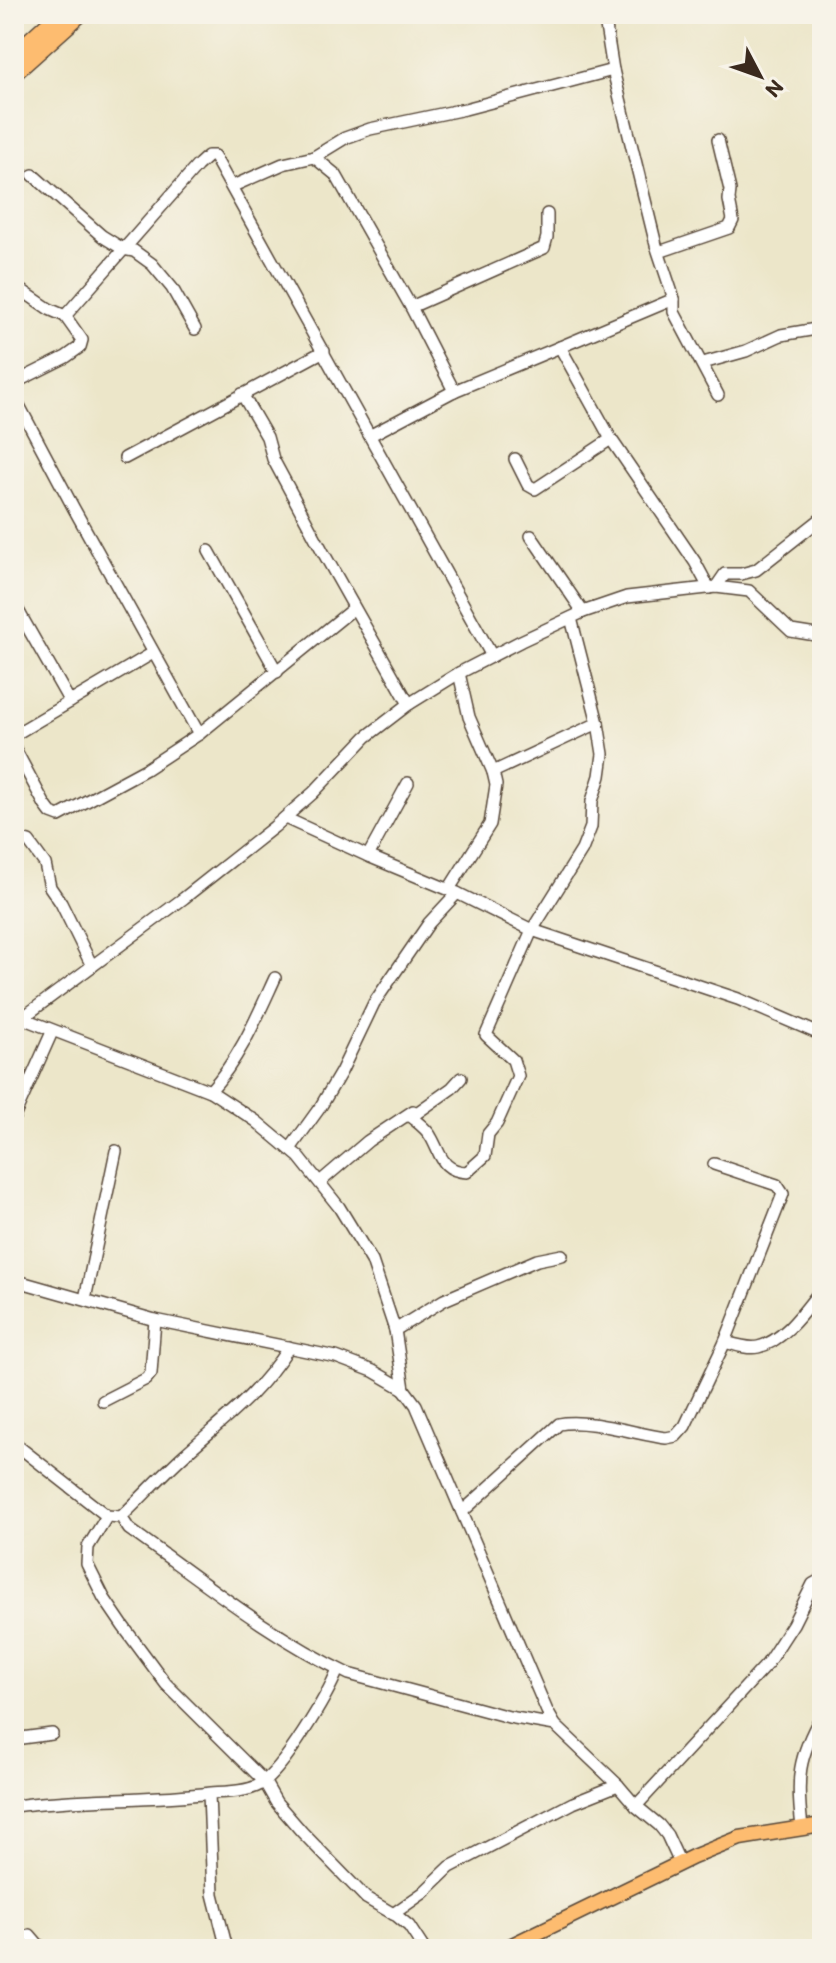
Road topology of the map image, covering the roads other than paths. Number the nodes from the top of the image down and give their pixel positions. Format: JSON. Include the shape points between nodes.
{"nodes":[{"id":1,"x":59,"y":14,"type":"edge"},
{"id":2,"x":80,"y":14,"type":"edge"},
{"id":3,"x":604,"y":14,"type":"edge"},
{"id":4,"x":14,"y":55,"type":"edge"},
{"id":5,"x":613,"y":70,"type":"junction"},
{"id":6,"x":14,"y":73,"type":"edge"},
{"id":7,"x":718,"y":140,"type":"dead end"},
{"id":8,"x":314,"y":157,"type":"junction"},
{"id":9,"x":33,"y":175,"type":"dead end"},
{"id":10,"x":233,"y":186,"type":"junction"},
{"id":11,"x":547,"y":214,"type":"dead end"},
{"id":12,"x":123,"y":249,"type":"junction"},
{"id":13,"x":659,"y":252,"type":"junction"},
{"id":14,"x":14,"y":285,"type":"edge"},
{"id":15,"x":674,"y":299,"type":"junction"},
{"id":16,"x":411,"y":307,"type":"junction"},
{"id":17,"x":65,"y":316,"type":"junction"},
{"id":18,"x":822,"y":328,"type":"edge"},
{"id":19,"x":195,"y":329,"type":"dead end"},
{"id":20,"x":560,"y":347,"type":"junction"},
{"id":21,"x":324,"y":351,"type":"junction"},
{"id":22,"x":703,"y":363,"type":"junction"},
{"id":23,"x":14,"y":383,"type":"edge"},
{"id":24,"x":454,"y":391,"type":"junction"},
{"id":25,"x":242,"y":394,"type":"junction"},
{"id":26,"x":718,"y":395,"type":"dead end"},
{"id":27,"x":14,"y":396,"type":"edge"},
{"id":28,"x":371,"y":435,"type":"junction"},
{"id":29,"x":611,"y":439,"type":"junction"},
{"id":30,"x":125,"y":458,"type":"dead end"},
{"id":31,"x":515,"y":459,"type":"dead end"},
{"id":32,"x":822,"y":518,"type":"edge"},
{"id":33,"x":531,"y":536,"type":"dead end"},
{"id":34,"x":209,"y":551,"type":"dead end"},
{"id":35,"x":712,"y":587,"type":"junction"},
{"id":36,"x":354,"y":608,"type":"junction"},
{"id":37,"x":16,"y":612,"type":"edge"},
{"id":38,"x":583,"y":612,"type":"junction"},
{"id":39,"x":571,"y":618,"type":"junction"},
{"id":40,"x":822,"y":636,"type":"edge"},
{"id":41,"x":153,"y":653,"type":"junction"},
{"id":42,"x":492,"y":656,"type":"junction"},
{"id":43,"x":277,"y":672,"type":"junction"},
{"id":44,"x":459,"y":673,"type":"junction"},
{"id":45,"x":70,"y":702,"type":"junction"},
{"id":46,"x":409,"y":704,"type":"junction"},
{"id":47,"x":598,"y":723,"type":"junction"},
{"id":48,"x":199,"y":734,"type":"junction"},
{"id":49,"x":14,"y":735,"type":"edge"},
{"id":50,"x":14,"y":747,"type":"edge"},
{"id":51,"x":493,"y":772,"type":"junction"},
{"id":52,"x":408,"y":783,"type":"dead end"},
{"id":53,"x":285,"y":818,"type":"junction"},
{"id":54,"x":14,"y":838,"type":"edge"},
{"id":55,"x":368,"y":856,"type":"junction"},
{"id":56,"x":453,"y":891,"type":"junction"},
{"id":57,"x":532,"y":930,"type":"junction"},
{"id":58,"x":92,"y":966,"type":"junction"},
{"id":59,"x":275,"y":978,"type":"dead end"},
{"id":60,"x":17,"y":1019,"type":"edge"},
{"id":61,"x":52,"y":1032,"type":"junction"},
{"id":62,"x":822,"y":1035,"type":"edge"},
{"id":63,"x":461,"y":1078,"type":"dead end"},
{"id":64,"x":210,"y":1091,"type":"junction"},
{"id":65,"x":14,"y":1117,"type":"edge"},
{"id":66,"x":411,"y":1117,"type":"junction"},
{"id":67,"x":290,"y":1149,"type":"junction"},
{"id":68,"x":116,"y":1151,"type":"dead end"},
{"id":69,"x":714,"y":1164,"type":"dead end"},
{"id":70,"x":320,"y":1182,"type":"junction"},
{"id":71,"x":562,"y":1255,"type":"dead end"},
{"id":72,"x":14,"y":1280,"type":"edge"},
{"id":73,"x":822,"y":1293,"type":"edge"},
{"id":74,"x":85,"y":1299,"type":"junction"},
{"id":75,"x":155,"y":1320,"type":"junction"},
{"id":76,"x":395,"y":1330,"type":"junction"},
{"id":77,"x":725,"y":1342,"type":"junction"},
{"id":78,"x":289,"y":1347,"type":"junction"},
{"id":79,"x":404,"y":1389,"type":"junction"},
{"id":80,"x":103,"y":1401,"type":"dead end"},
{"id":81,"x":14,"y":1443,"type":"edge"},
{"id":82,"x":462,"y":1512,"type":"junction"},
{"id":83,"x":107,"y":1516,"type":"junction"},
{"id":84,"x":121,"y":1517,"type":"junction"},
{"id":85,"x":822,"y":1579,"type":"edge"},
{"id":86,"x":338,"y":1669,"type":"junction"},
{"id":87,"x":822,"y":1715,"type":"edge"},
{"id":88,"x":555,"y":1725,"type":"junction"},
{"id":89,"x":52,"y":1734,"type":"dead end"},
{"id":90,"x":14,"y":1739,"type":"edge"},
{"id":91,"x":264,"y":1781,"type":"junction"},
{"id":92,"x":618,"y":1785,"type":"junction"},
{"id":93,"x":209,"y":1794,"type":"junction"},
{"id":94,"x":14,"y":1806,"type":"edge"},
{"id":95,"x":636,"y":1806,"type":"junction"},
{"id":96,"x":822,"y":1825,"type":"edge"},
{"id":97,"x":802,"y":1827,"type":"junction"},
{"id":98,"x":680,"y":1863,"type":"junction"},
{"id":99,"x":393,"y":1914,"type":"junction"},
{"id":100,"x":30,"y":1935,"type":"dead end"},
{"id":101,"x":42,"y":1949,"type":"edge"},
{"id":102,"x":227,"y":1949,"type":"edge"},
{"id":103,"x":424,"y":1949,"type":"edge"},
{"id":104,"x":504,"y":1949,"type":"edge"}],
"edges":[{"from":1,"to":4,"type":"highway"},
{"from":2,"to":6,"type":"highway"},
{"from":3,"to":5,"type":"street"},
{"from":5,"to":8,"type":"street","via":[[370,129]]},
{"from":5,"to":13,"type":"street"},
{"from":7,"to":13,"type":"street","via":[[730,190],[729,228]]},
{"from":8,"to":10,"type":"street"},
{"from":8,"to":16,"type":"street","via":[[336,175]]},
{"from":9,"to":12,"type":"street"},
{"from":10,"to":12,"type":"street","via":[[214,156],[208,156]]},
{"from":10,"to":21,"type":"street"},
{"from":11,"to":16,"type":"street","via":[[544,248]]},
{"from":12,"to":17,"type":"street"},
{"from":12,"to":19,"type":"street","via":[[144,257],[162,274]]},
{"from":13,"to":15,"type":"street"},
{"from":14,"to":17,"type":"street"},
{"from":15,"to":20,"type":"street"},
{"from":15,"to":22,"type":"street","via":[[674,312]]},
{"from":16,"to":24,"type":"street"},
{"from":17,"to":23,"type":"street","via":[[82,340],[80,347]]},
{"from":18,"to":22,"type":"street","via":[[781,335]]},
{"from":20,"to":24,"type":"street"},
{"from":20,"to":29,"type":"street"},
{"from":21,"to":25,"type":"street"},
{"from":21,"to":28,"type":"street"},
{"from":22,"to":26,"type":"street"},
{"from":24,"to":28,"type":"street"},
{"from":25,"to":30,"type":"street"},
{"from":25,"to":36,"type":"street"},
{"from":27,"to":41,"type":"street"},
{"from":28,"to":42,"type":"street"},
{"from":29,"to":31,"type":"street","via":[[535,489]]},
{"from":29,"to":35,"type":"street"},
{"from":32,"to":35,"type":"street","via":[[763,565],[749,573],[725,574]]},
{"from":33,"to":38,"type":"street"},
{"from":34,"to":43,"type":"street"},
{"from":35,"to":38,"type":"street","via":[[627,597]]},
{"from":35,"to":40,"type":"street","via":[[749,591],[791,631]]},
{"from":36,"to":43,"type":"street"},
{"from":36,"to":46,"type":"street"},
{"from":37,"to":45,"type":"street"},
{"from":38,"to":39,"type":"street"},
{"from":39,"to":42,"type":"street"},
{"from":39,"to":47,"type":"street"},
{"from":41,"to":45,"type":"street"},
{"from":41,"to":48,"type":"street"},
{"from":42,"to":44,"type":"street"},
{"from":43,"to":48,"type":"street"},
{"from":44,"to":46,"type":"street"},
{"from":44,"to":51,"type":"street","via":[[469,717]]},
{"from":45,"to":49,"type":"street"},
{"from":46,"to":53,"type":"street","via":[[366,737]]},
{"from":47,"to":51,"type":"street"},
{"from":47,"to":57,"type":"street","via":[[603,766],[587,841]]},
{"from":48,"to":50,"type":"street","via":[[59,816],[45,805]]},
{"from":51,"to":56,"type":"street","via":[[490,824]]},
{"from":52,"to":55,"type":"street"},
{"from":53,"to":55,"type":"street"},
{"from":53,"to":58,"type":"street"},
{"from":54,"to":58,"type":"street","via":[[29,842],[45,864],[50,887]]},
{"from":55,"to":56,"type":"street"},
{"from":56,"to":57,"type":"street"},
{"from":56,"to":67,"type":"street","via":[[374,1003],[341,1072]]},
{"from":57,"to":62,"type":"street","via":[[738,999]]},
{"from":57,"to":66,"type":"street","via":[[486,1035],[510,1056],[519,1073],[488,1134],[485,1156],[467,1172],[455,1170],[437,1155],[429,1133]]},
{"from":58,"to":60,"type":"street"},
{"from":59,"to":64,"type":"street","via":[[239,1052]]},
{"from":60,"to":61,"type":"street"},
{"from":61,"to":64,"type":"street"},
{"from":61,"to":65,"type":"street"},
{"from":63,"to":66,"type":"street"},
{"from":64,"to":67,"type":"street"},
{"from":66,"to":70,"type":"street","via":[[413,1111]]},
{"from":67,"to":70,"type":"street"},
{"from":68,"to":74,"type":"street"},
{"from":69,"to":77,"type":"street","via":[[777,1185],[783,1194]]},
{"from":70,"to":76,"type":"street","via":[[372,1261]]},
{"from":71,"to":76,"type":"street","via":[[537,1260],[455,1295]]},
{"from":72,"to":74,"type":"street"},
{"from":73,"to":77,"type":"street","via":[[768,1343],[754,1347]]},
{"from":74,"to":75,"type":"street"},
{"from":75,"to":78,"type":"street"},
{"from":75,"to":80,"type":"street","via":[[151,1373]]},
{"from":76,"to":79,"type":"street"},
{"from":77,"to":82,"type":"street","via":[[676,1436],[559,1424]]},
{"from":78,"to":79,"type":"street","via":[[336,1357]]},
{"from":78,"to":84,"type":"street","via":[[252,1396]]},
{"from":79,"to":82,"type":"street","via":[[416,1405]]},
{"from":81,"to":83,"type":"street"},
{"from":82,"to":88,"type":"street"},
{"from":83,"to":84,"type":"street"},
{"from":83,"to":91,"type":"street","via":[[86,1555],[104,1598],[166,1684]]},
{"from":84,"to":86,"type":"street","via":[[129,1529],[255,1621]]},
{"from":85,"to":95,"type":"street","via":[[813,1584],[767,1664]]},
{"from":86,"to":88,"type":"street"},
{"from":86,"to":91,"type":"street","via":[[325,1699]]},
{"from":87,"to":97,"type":"street","via":[[801,1761]]},
{"from":88,"to":92,"type":"street"},
{"from":89,"to":90,"type":"street"},
{"from":91,"to":93,"type":"street"},
{"from":91,"to":99,"type":"street","via":[[276,1802],[366,1898]]},
{"from":92,"to":95,"type":"street"},
{"from":92,"to":99,"type":"street","via":[[450,1867]]},
{"from":93,"to":94,"type":"street"},
{"from":93,"to":102,"type":"street","via":[[213,1894]]},
{"from":95,"to":98,"type":"street","via":[[667,1835]]},
{"from":96,"to":97,"type":"main road"},
{"from":97,"to":98,"type":"main road","via":[[740,1838]]},
{"from":98,"to":104,"type":"main road"},
{"from":99,"to":103,"type":"street","via":[[409,1926]]},
{"from":100,"to":101,"type":"street"}]}
